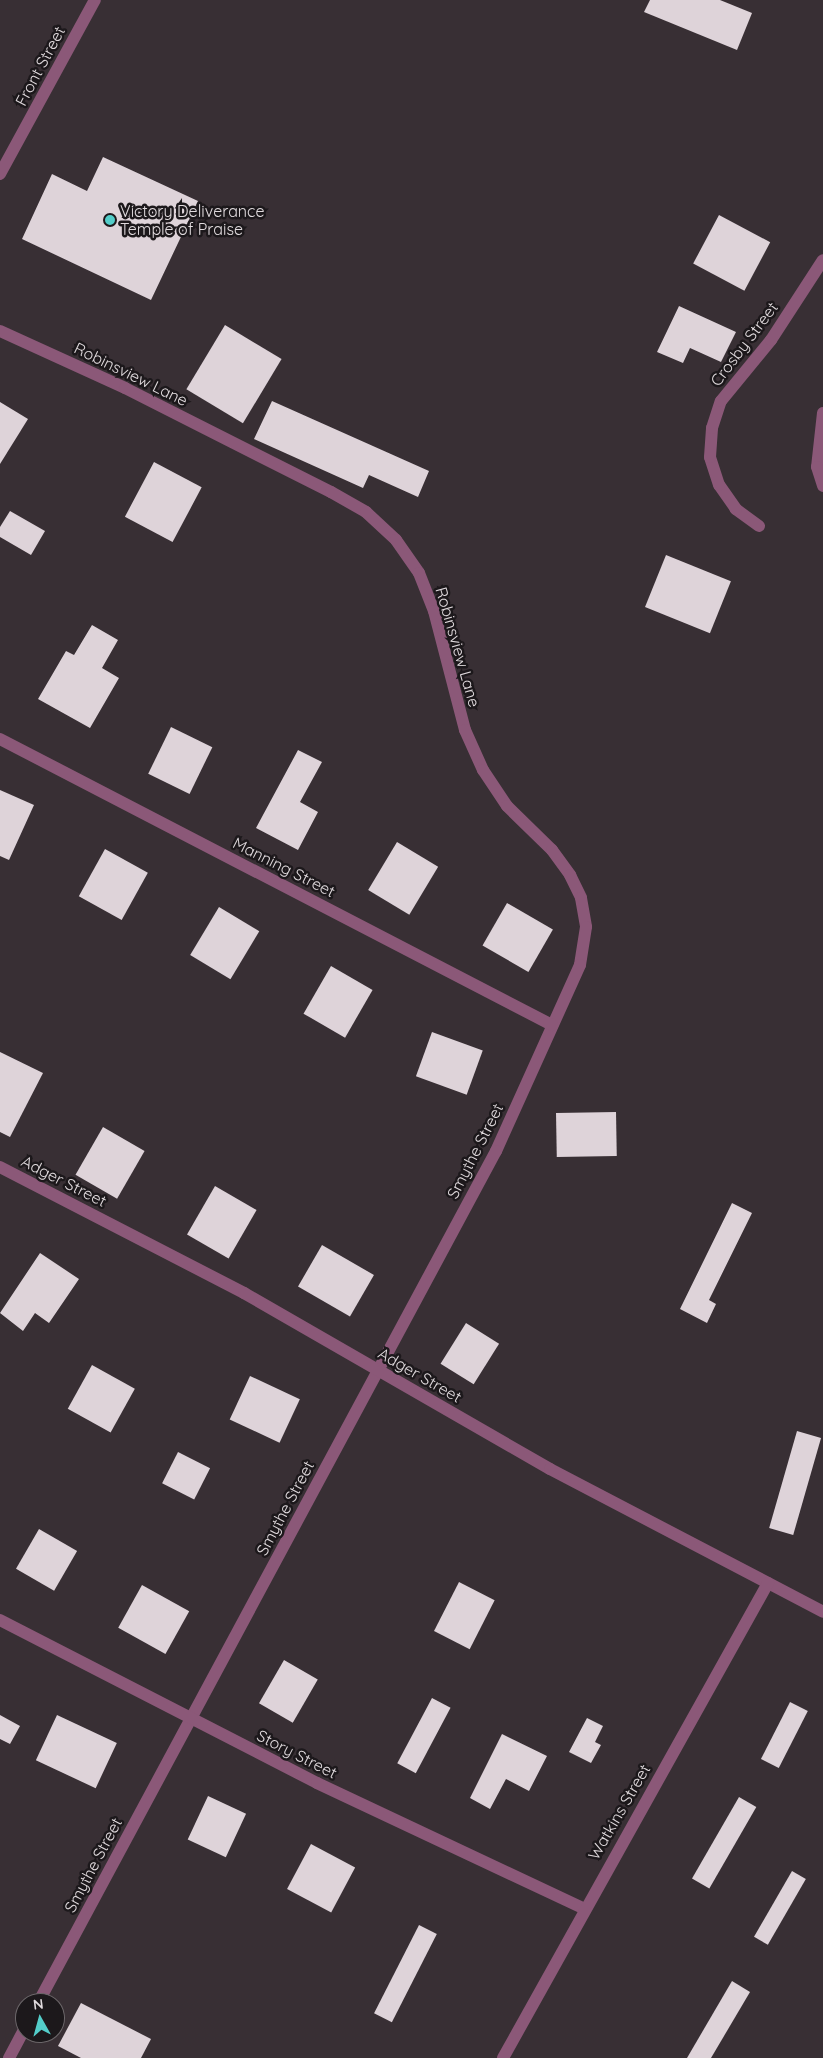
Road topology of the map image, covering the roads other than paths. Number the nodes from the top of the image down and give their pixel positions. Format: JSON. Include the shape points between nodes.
{"nodes":[{"id":1,"x":95,"y":0,"type":"edge"},
{"id":2,"x":0,"y":174,"type":"edge"},
{"id":3,"x":823,"y":260,"type":"edge"},
{"id":4,"x":0,"y":331,"type":"edge"},
{"id":5,"x":823,"y":413,"type":"edge"},
{"id":6,"x":823,"y":486,"type":"edge"},
{"id":7,"x":759,"y":526,"type":"dead end"},
{"id":8,"x":0,"y":738,"type":"edge"},
{"id":9,"x":552,"y":1025,"type":"junction"},
{"id":10,"x":0,"y":1167,"type":"edge"},
{"id":11,"x":377,"y":1369,"type":"junction"},
{"id":12,"x":768,"y":1583,"type":"junction"},
{"id":13,"x":823,"y":1612,"type":"edge"},
{"id":14,"x":0,"y":1620,"type":"edge"},
{"id":15,"x":190,"y":1718,"type":"junction"},
{"id":16,"x":583,"y":1908,"type":"junction"},
{"id":17,"x":43,"y":1993,"type":"edge"},
{"id":18,"x":17,"y":2043,"type":"edge"},
{"id":19,"x":9,"y":2058,"type":"edge"},
{"id":20,"x":502,"y":2058,"type":"edge"}],
"edges":[{"from":1,"to":2,"type":"street","name":"Front Street"},
{"from":3,"to":7,"type":"street","name":"Crosby Street","via":[[771,340],[721,401],[712,428],[710,457],[719,485],[736,509]]},
{"from":4,"to":9,"type":"street","name":"Robinsview Lane","via":[[125,388],[331,492],[366,512],[396,540],[419,573],[434,611],[465,730],[483,770],[508,806],[552,850],[581,898],[586,927],[585,946],[580,965]]},
{"from":5,"to":6,"type":"street","via":[[817,467]]},
{"from":8,"to":9,"type":"street","name":"Manning Street"},
{"from":9,"to":11,"type":"street","name":"Smythe Street","via":[[496,1151]]},
{"from":10,"to":11,"type":"street","name":"Adger Street","via":[[244,1293]]},
{"from":11,"to":12,"type":"street","name":"Adger Street","via":[[550,1469]]},
{"from":11,"to":15,"type":"street","name":"Smythe Street"},
{"from":12,"to":13,"type":"street","name":"Adger Street"},
{"from":12,"to":16,"type":"street","name":"Watkins Street"},
{"from":14,"to":15,"type":"street","name":"Story Street"},
{"from":15,"to":16,"type":"street","name":"Story Street","via":[[317,1783]]},
{"from":15,"to":17,"type":"street","name":"Smythe Street"},
{"from":16,"to":20,"type":"street","name":"Watkins Street"},
{"from":18,"to":19,"type":"street"}]}
